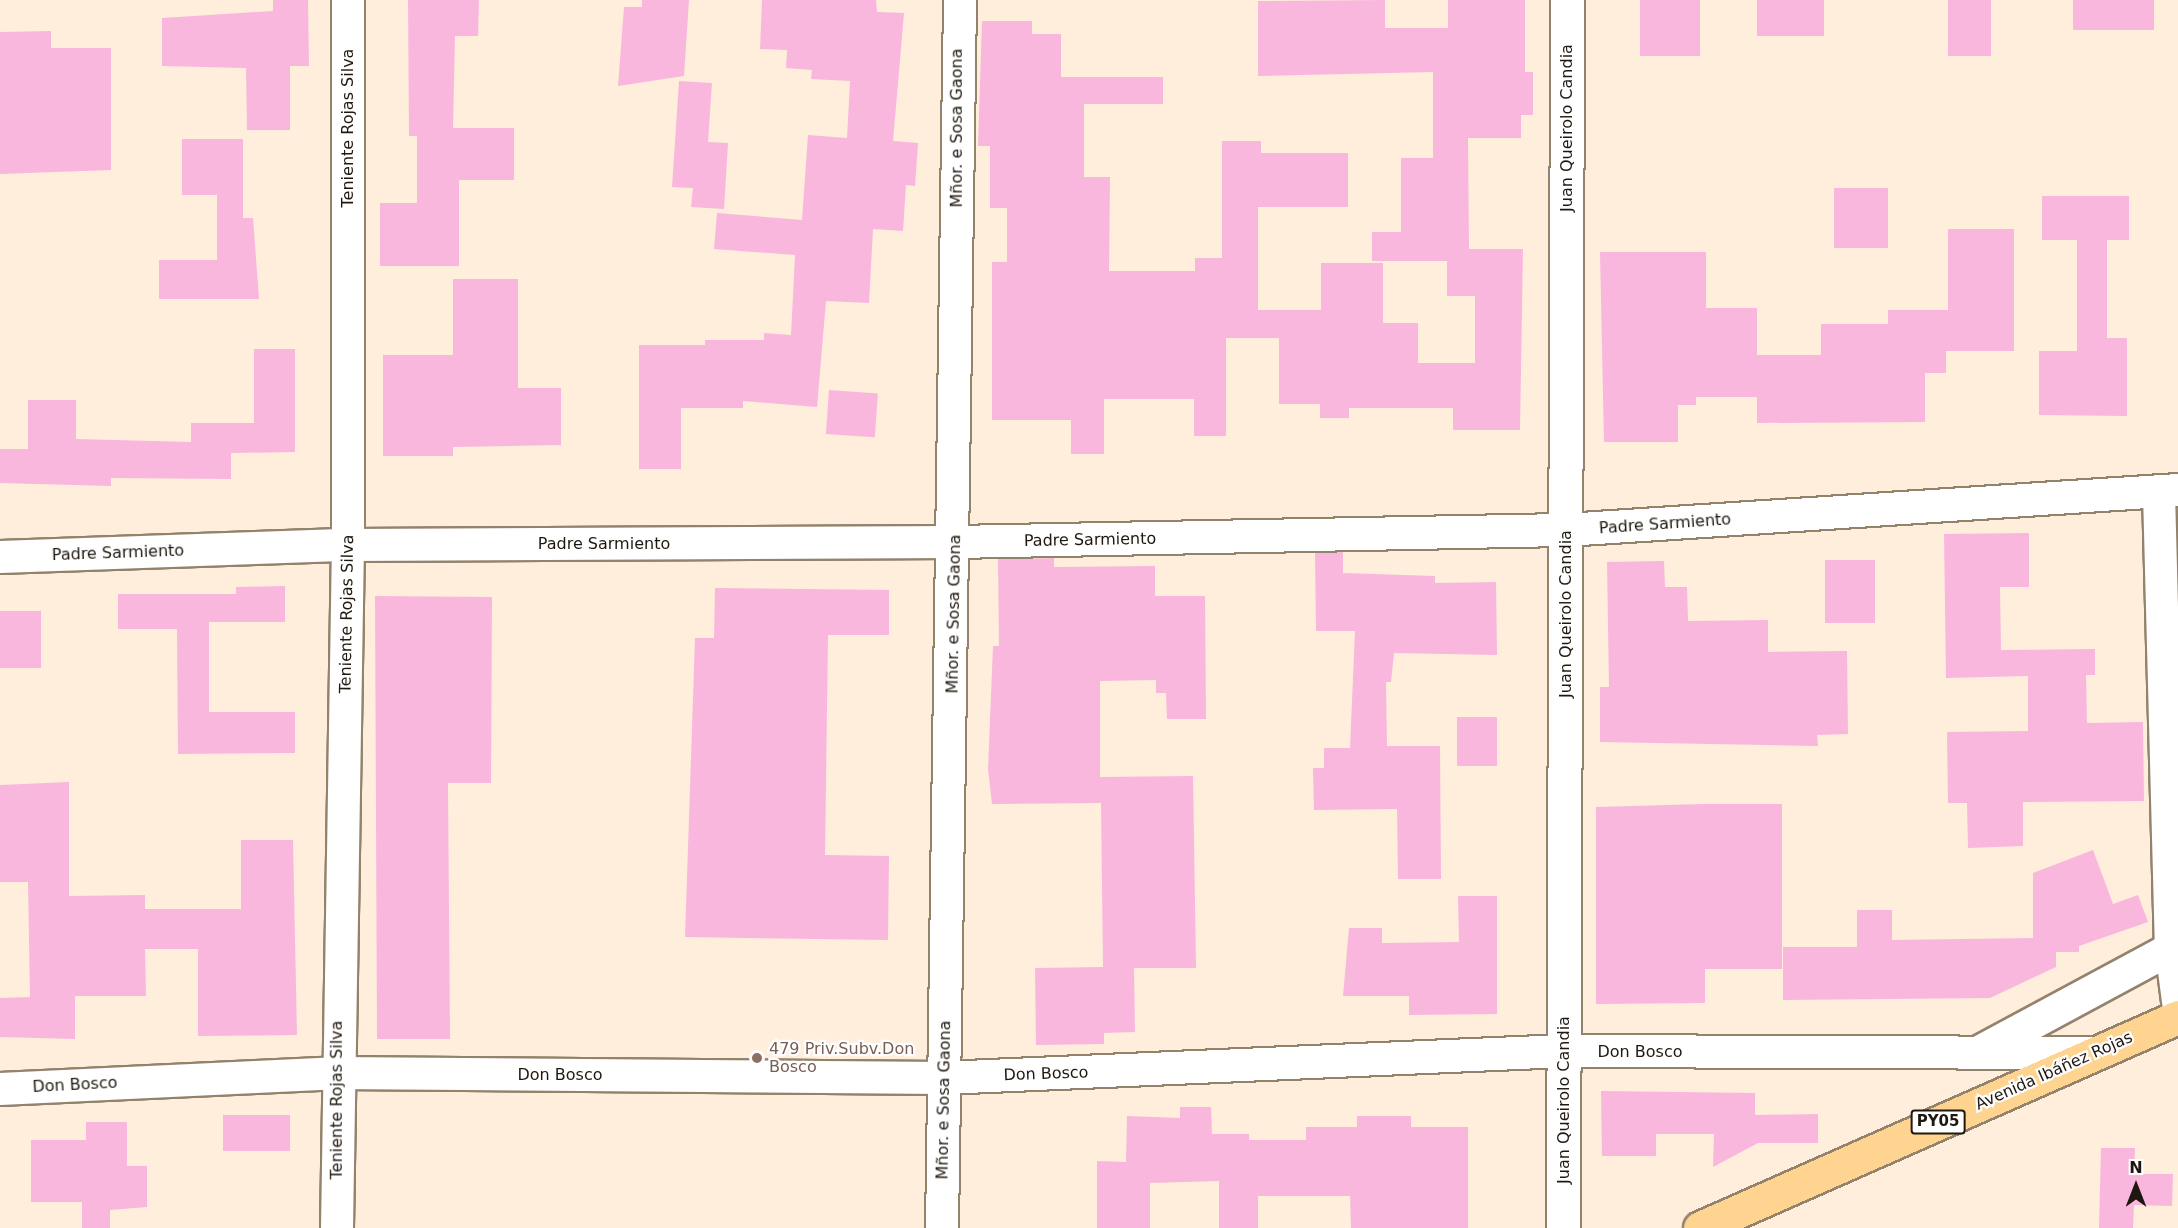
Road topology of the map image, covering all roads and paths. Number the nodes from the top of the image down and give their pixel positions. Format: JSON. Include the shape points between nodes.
{"nodes":[{"id":1,"x":348,"y":0,"type":"edge"},
{"id":2,"x":960,"y":0,"type":"edge"},
{"id":3,"x":1567,"y":0,"type":"edge"},
{"id":4,"x":2169,"y":491,"type":"edge"},
{"id":5,"x":1566,"y":530,"type":"junction"},
{"id":6,"x":955,"y":542,"type":"junction"},
{"id":7,"x":348,"y":545,"type":"junction"},
{"id":8,"x":0,"y":557,"type":"edge"},
{"id":9,"x":2174,"y":946,"type":"edge"},
{"id":10,"x":2178,"y":1002,"type":"edge"},
{"id":11,"x":2178,"y":1017,"type":"edge"},
{"id":12,"x":1565,"y":1051,"type":"junction"},
{"id":13,"x":1979,"y":1053,"type":"junction"},
{"id":14,"x":2092,"y":1053,"type":"junction"},
{"id":15,"x":336,"y":1073,"type":"junction"},
{"id":16,"x":943,"y":1078,"type":"junction"},
{"id":17,"x":0,"y":1089,"type":"edge"},
{"id":18,"x":337,"y":1228,"type":"edge"},
{"id":19,"x":942,"y":1228,"type":"edge"},
{"id":20,"x":1563,"y":1228,"type":"edge"},
{"id":21,"x":1700,"y":1228,"type":"edge"}],
"edges":[{"from":1,"to":7,"type":"street","name":"Teniente Rojas Silva"},
{"from":2,"to":6,"type":"street","name":"Mñor. e Sosa Gaona"},
{"from":3,"to":5,"type":"street","name":"Juan Queirolo Candia"},
{"from":4,"to":5,"type":"street","name":"Padre Sarmiento"},
{"from":4,"to":9,"type":"street"},
{"from":5,"to":6,"type":"street","name":"Padre Sarmiento"},
{"from":5,"to":12,"type":"street","name":"Juan Queirolo Candia"},
{"from":6,"to":7,"type":"street","name":"Padre Sarmiento"},
{"from":6,"to":16,"type":"street","name":"Mñor. e Sosa Gaona"},
{"from":7,"to":8,"type":"street","name":"Padre Sarmiento"},
{"from":7,"to":15,"type":"street","name":"Teniente Rojas Silva"},
{"from":9,"to":10,"type":"street"},
{"from":9,"to":13,"type":"street"},
{"from":11,"to":14,"type":"highway","name":"Avenida Ibáñez Rojas","number":"PY05"},
{"from":12,"to":13,"type":"street","name":"Don Bosco"},
{"from":12,"to":16,"type":"street","name":"Don Bosco"},
{"from":12,"to":20,"type":"street","name":"Juan Queirolo Candia"},
{"from":13,"to":14,"type":"street","name":"Don Bosco"},
{"from":14,"to":21,"type":"highway","name":"Avenida Ibáñez Rojas","number":"PY05"},
{"from":15,"to":16,"type":"street","name":"Don Bosco"},
{"from":15,"to":17,"type":"street","name":"Don Bosco"},
{"from":15,"to":18,"type":"street","name":"Teniente Rojas Silva"},
{"from":16,"to":19,"type":"street","name":"Mñor. e Sosa Gaona"}]}
